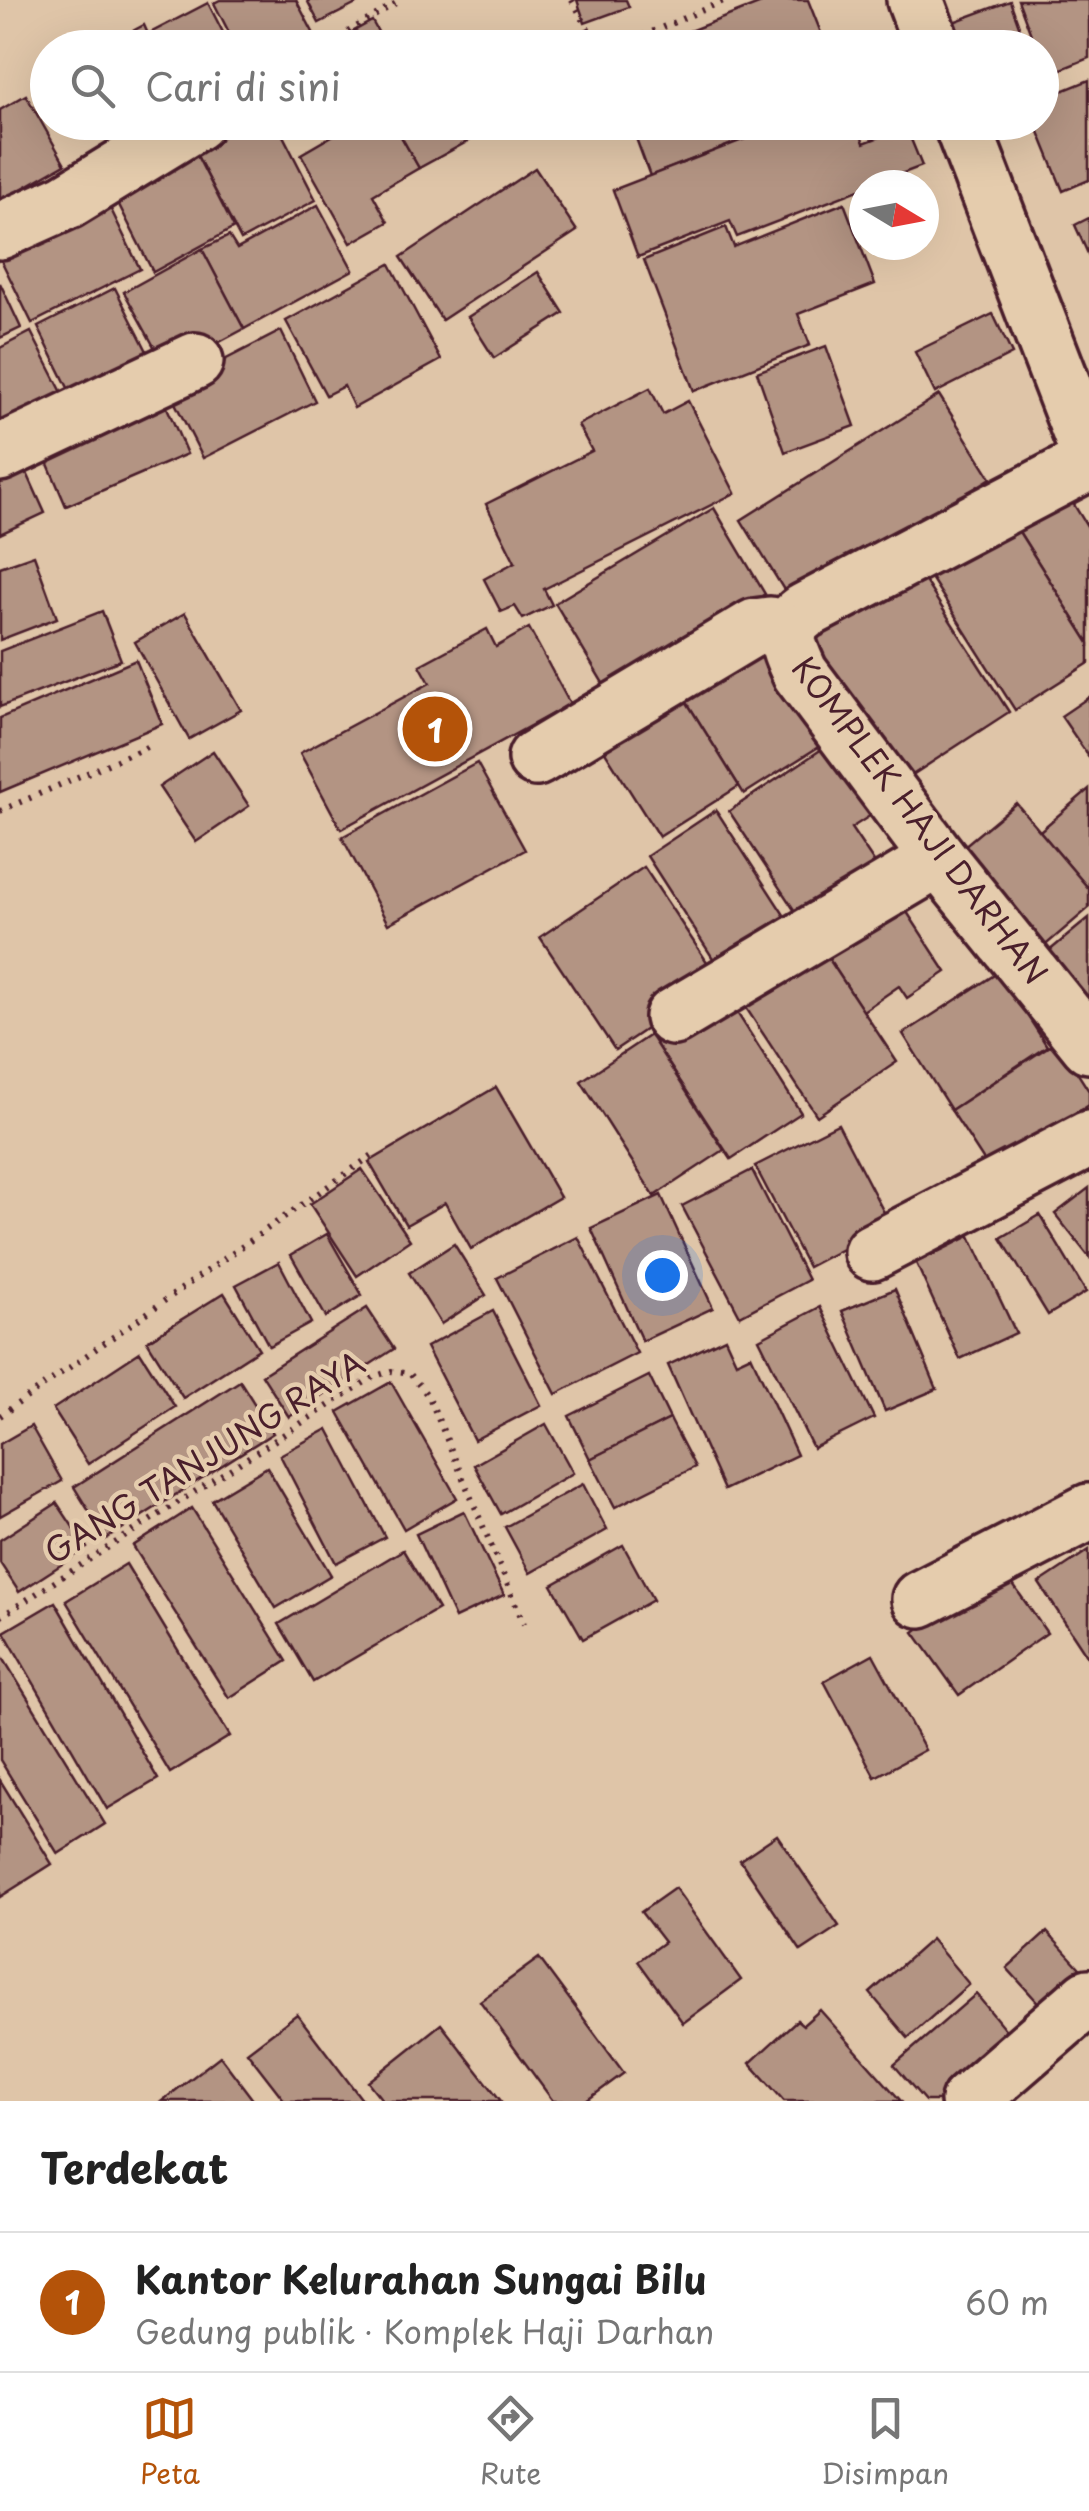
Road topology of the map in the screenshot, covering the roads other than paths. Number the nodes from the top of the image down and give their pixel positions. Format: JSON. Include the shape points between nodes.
{"nodes":[{"id":1,"x":915,"y":0,"type":"edge"},
{"id":2,"x":926,"y":30,"type":"edge"},
{"id":3,"x":167,"y":140,"type":"edge"},
{"id":4,"x":967,"y":140,"type":"edge"},
{"id":5,"x":0,"y":231,"type":"edge"},
{"id":6,"x":195,"y":361,"type":"dead end"},
{"id":7,"x":0,"y":453,"type":"edge"},
{"id":8,"x":1089,"y":454,"type":"edge"},
{"id":9,"x":1089,"y":462,"type":"edge"},
{"id":10,"x":788,"y":633,"type":"junction"},
{"id":11,"x":536,"y":758,"type":"dead end"},
{"id":12,"x":939,"y":859,"type":"junction"},
{"id":13,"x":673,"y":1018,"type":"dead end"},
{"id":14,"x":1089,"y":1045,"type":"edge"},
{"id":15,"x":1089,"y":1139,"type":"edge"},
{"id":16,"x":872,"y":1252,"type":"dead end"},
{"id":17,"x":1089,"y":1512,"type":"edge"},
{"id":18,"x":920,"y":1599,"type":"dead end"},
{"id":19,"x":1089,"y":1997,"type":"edge"},
{"id":20,"x":969,"y":2101,"type":"edge"}],
"edges":[{"from":1,"to":2,"type":"street"},
{"from":3,"to":5,"type":"street","via":[[67,201]]},
{"from":4,"to":8,"type":"street"},
{"from":6,"to":7,"type":"street"},
{"from":9,"to":10,"type":"street","name":"KOMPLEK HAJI DARHAN","via":[[805,612],[792,620]]},
{"from":10,"to":11,"type":"street","via":[[755,627]]},
{"from":10,"to":12,"type":"street","name":"KOMPLEK HAJI DARHAN","via":[[800,673]]},
{"from":12,"to":13,"type":"street"},
{"from":12,"to":14,"type":"street","name":"KOMPLEK HAJI DARHAN"},
{"from":15,"to":16,"type":"street"},
{"from":17,"to":18,"type":"street"},
{"from":19,"to":20,"type":"street"}]}
